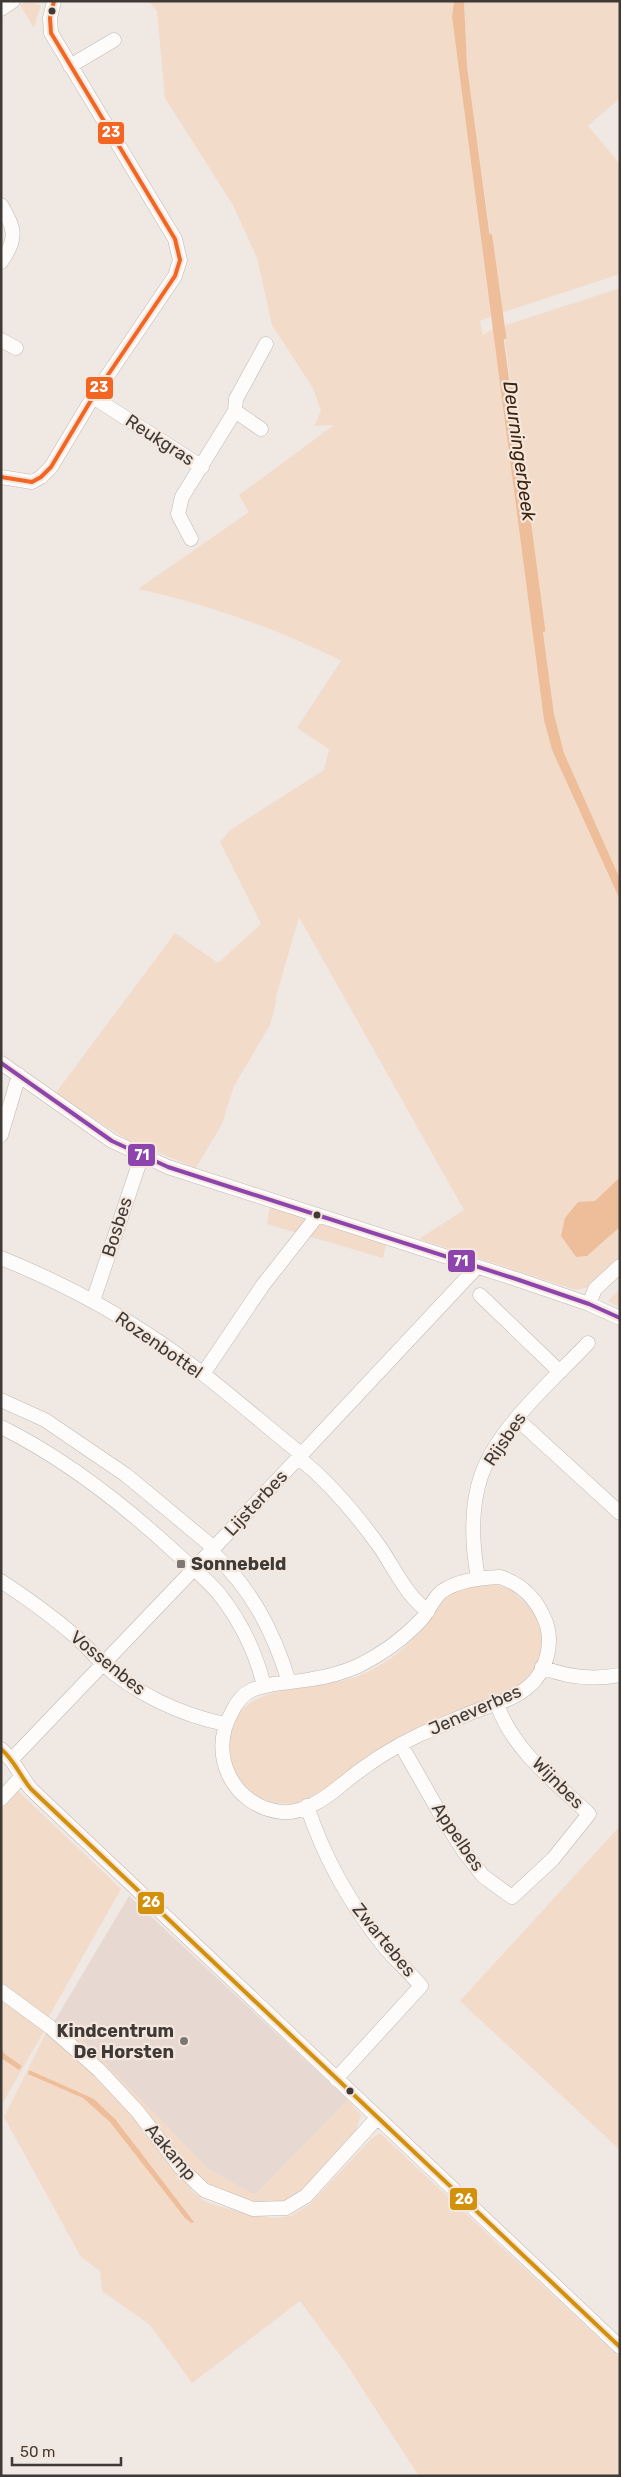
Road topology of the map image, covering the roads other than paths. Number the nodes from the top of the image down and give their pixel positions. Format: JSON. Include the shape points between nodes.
{"nodes":[{"id":1,"x":14,"y":1,"type":"edge"},
{"id":2,"x":53,"y":2,"type":"edge"},
{"id":3,"x":1,"y":9,"type":"edge"},
{"id":4,"x":114,"y":40,"type":"dead end"},
{"id":5,"x":70,"y":66,"type":"junction"},
{"id":6,"x":2,"y":208,"type":"edge"},
{"id":7,"x":1,"y":262,"type":"edge"},
{"id":8,"x":1,"y":340,"type":"edge"},
{"id":9,"x":266,"y":344,"type":"dead end"},
{"id":10,"x":16,"y":348,"type":"dead end"},
{"id":11,"x":94,"y":397,"type":"junction"},
{"id":12,"x":236,"y":411,"type":"junction"},
{"id":13,"x":261,"y":429,"type":"dead end"},
{"id":14,"x":202,"y":466,"type":"junction"},
{"id":15,"x":1,"y":477,"type":"edge"},
{"id":16,"x":192,"y":539,"type":"dead end"},
{"id":17,"x":1,"y":1063,"type":"edge"},
{"id":18,"x":19,"y":1075,"type":"junction"},
{"id":19,"x":1,"y":1135,"type":"edge"},
{"id":20,"x":142,"y":1155,"type":"junction"},
{"id":21,"x":318,"y":1215,"type":"junction"},
{"id":22,"x":1,"y":1258,"type":"edge"},
{"id":23,"x":620,"y":1266,"type":"edge"},
{"id":24,"x":477,"y":1267,"type":"junction"},
{"id":25,"x":480,"y":1295,"type":"dead end"},
{"id":26,"x":93,"y":1301,"type":"junction"},
{"id":27,"x":589,"y":1304,"type":"junction"},
{"id":28,"x":620,"y":1318,"type":"edge"},
{"id":29,"x":588,"y":1343,"type":"dead end"},
{"id":30,"x":560,"y":1372,"type":"junction"},
{"id":31,"x":202,"y":1374,"type":"junction"},
{"id":32,"x":1,"y":1400,"type":"edge"},
{"id":33,"x":517,"y":1419,"type":"junction"},
{"id":34,"x":1,"y":1427,"type":"edge"},
{"id":35,"x":300,"y":1456,"type":"junction"},
{"id":36,"x":619,"y":1510,"type":"edge"},
{"id":37,"x":212,"y":1549,"type":"junction"},
{"id":38,"x":194,"y":1570,"type":"junction"},
{"id":39,"x":478,"y":1578,"type":"junction"},
{"id":40,"x":1,"y":1580,"type":"edge"},
{"id":41,"x":428,"y":1611,"type":"junction"},
{"id":42,"x":103,"y":1664,"type":"junction"},
{"id":43,"x":542,"y":1667,"type":"junction"},
{"id":44,"x":620,"y":1675,"type":"edge"},
{"id":45,"x":289,"y":1682,"type":"junction"},
{"id":46,"x":264,"y":1686,"type":"junction"},
{"id":47,"x":497,"y":1704,"type":"junction"},
{"id":48,"x":225,"y":1724,"type":"junction"},
{"id":49,"x":401,"y":1745,"type":"junction"},
{"id":50,"x":7,"y":1754,"type":"edge"},
{"id":51,"x":21,"y":1777,"type":"junction"},
{"id":52,"x":1,"y":1799,"type":"edge"},
{"id":53,"x":306,"y":1806,"type":"junction"},
{"id":54,"x":553,"y":1858,"type":"joint"},
{"id":55,"x":1,"y":1991,"type":"edge"},
{"id":56,"x":336,"y":2079,"type":"junction"},
{"id":57,"x":377,"y":2118,"type":"junction"},
{"id":58,"x":620,"y":2347,"type":"edge"}],
"edges":[{"from":1,"to":3,"type":"street"},
{"from":2,"to":5,"type":"street","via":[[51,33]]},
{"from":4,"to":5,"type":"street"},
{"from":5,"to":11,"type":"street","via":[[174,239],[180,260],[175,276]]},
{"from":6,"to":7,"type":"street","via":[[13,225],[14,234]]},
{"from":8,"to":10,"type":"street"},
{"from":9,"to":12,"type":"street","name":"Reukgras","via":[[236,399]]},
{"from":11,"to":14,"type":"street","name":"Reukgras"},
{"from":11,"to":15,"type":"street","via":[[51,467],[41,477],[32,482]]},
{"from":12,"to":13,"type":"street"},
{"from":12,"to":14,"type":"street","name":"Reukgras"},
{"from":14,"to":16,"type":"street","name":"Reukgras","via":[[182,497],[178,514]]},
{"from":17,"to":18,"type":"street"},
{"from":18,"to":19,"type":"street"},
{"from":18,"to":20,"type":"street","via":[[96,1131]]},
{"from":20,"to":21,"type":"street","via":[[168,1167]]},
{"from":20,"to":26,"type":"street","name":"Bosbes"},
{"from":21,"to":24,"type":"street"},
{"from":21,"to":31,"type":"street","via":[[263,1285]]},
{"from":22,"to":26,"type":"street","name":"Rozenbottel"},
{"from":23,"to":27,"type":"street","via":[[594,1290]]},
{"from":24,"to":27,"type":"street"},
{"from":24,"to":35,"type":"street","name":"Lijsterbes"},
{"from":25,"to":30,"type":"street"},
{"from":26,"to":31,"type":"street","name":"Rozenbottel","via":[[150,1336]]},
{"from":27,"to":28,"type":"street"},
{"from":29,"to":30,"type":"street","name":"Rijsbes"},
{"from":30,"to":33,"type":"street","name":"Rijsbes"},
{"from":31,"to":35,"type":"street","name":"Rozenbottel"},
{"from":32,"to":37,"type":"street","via":[[45,1420],[118,1470]]},
{"from":33,"to":36,"type":"street"},
{"from":33,"to":39,"type":"street","name":"Rijsbes","via":[[494,1450],[481,1476],[474,1505],[473,1534]]},
{"from":34,"to":38,"type":"street","via":[[100,1489],[132,1513]]},
{"from":35,"to":37,"type":"street","name":"Lijsterbes"},
{"from":35,"to":41,"type":"street","name":"Rozenbottel","via":[[349,1508],[418,1604]]},
{"from":37,"to":38,"type":"street","name":"Lijsterbes"},
{"from":37,"to":45,"type":"street","via":[[236,1576],[264,1617]]},
{"from":38,"to":42,"type":"street","name":"Lijsterbes"},
{"from":38,"to":46,"type":"street","via":[[220,1596],[237,1620],[255,1656]]},
{"from":39,"to":41,"type":"street","name":"Jeneverbes","via":[[440,1593]]},
{"from":39,"to":43,"type":"street","name":"Jeneverbes","via":[[500,1577],[513,1581],[539,1605],[549,1642]]},
{"from":40,"to":42,"type":"street","name":"Vossenbes","via":[[75,1636]]},
{"from":41,"to":45,"type":"street","name":"Jeneverbes","via":[[397,1640],[357,1666]]},
{"from":42,"to":48,"type":"street","name":"Vossenbes","via":[[152,1698],[199,1718]]},
{"from":42,"to":50,"type":"street","name":"Lijsterbes"},
{"from":43,"to":44,"type":"street","via":[[557,1674],[590,1678]]},
{"from":43,"to":47,"type":"street","name":"Jeneverbes","via":[[529,1686]]},
{"from":45,"to":46,"type":"street","name":"Jeneverbes"},
{"from":46,"to":48,"type":"street","name":"Jeneverbes","via":[[243,1696]]},
{"from":47,"to":49,"type":"street","name":"Jeneverbes"},
{"from":47,"to":54,"type":"street","name":"Wijnbes","via":[[514,1737],[544,1772],[589,1814]]},
{"from":48,"to":53,"type":"street","name":"Jeneverbes","via":[[224,1766],[236,1789],[252,1802],[268,1809],[284,1812]]},
{"from":49,"to":53,"type":"street","name":"Jeneverbes","via":[[364,1768],[323,1800]]},
{"from":49,"to":54,"type":"street","name":"Appelbes","via":[[442,1817],[483,1876],[512,1897]]},
{"from":50,"to":51,"type":"street"},
{"from":51,"to":52,"type":"street"},
{"from":51,"to":56,"type":"street"},
{"from":53,"to":56,"type":"street","name":"Zwartebes","via":[[331,1864],[352,1901],[388,1951],[421,1986]]},
{"from":55,"to":57,"type":"street","name":"Aakamp","via":[[50,2027],[99,2070],[138,2112],[181,2168],[204,2190],[254,2209],[286,2208],[306,2196]]},
{"from":56,"to":57,"type":"street"},
{"from":57,"to":58,"type":"street"}]}
